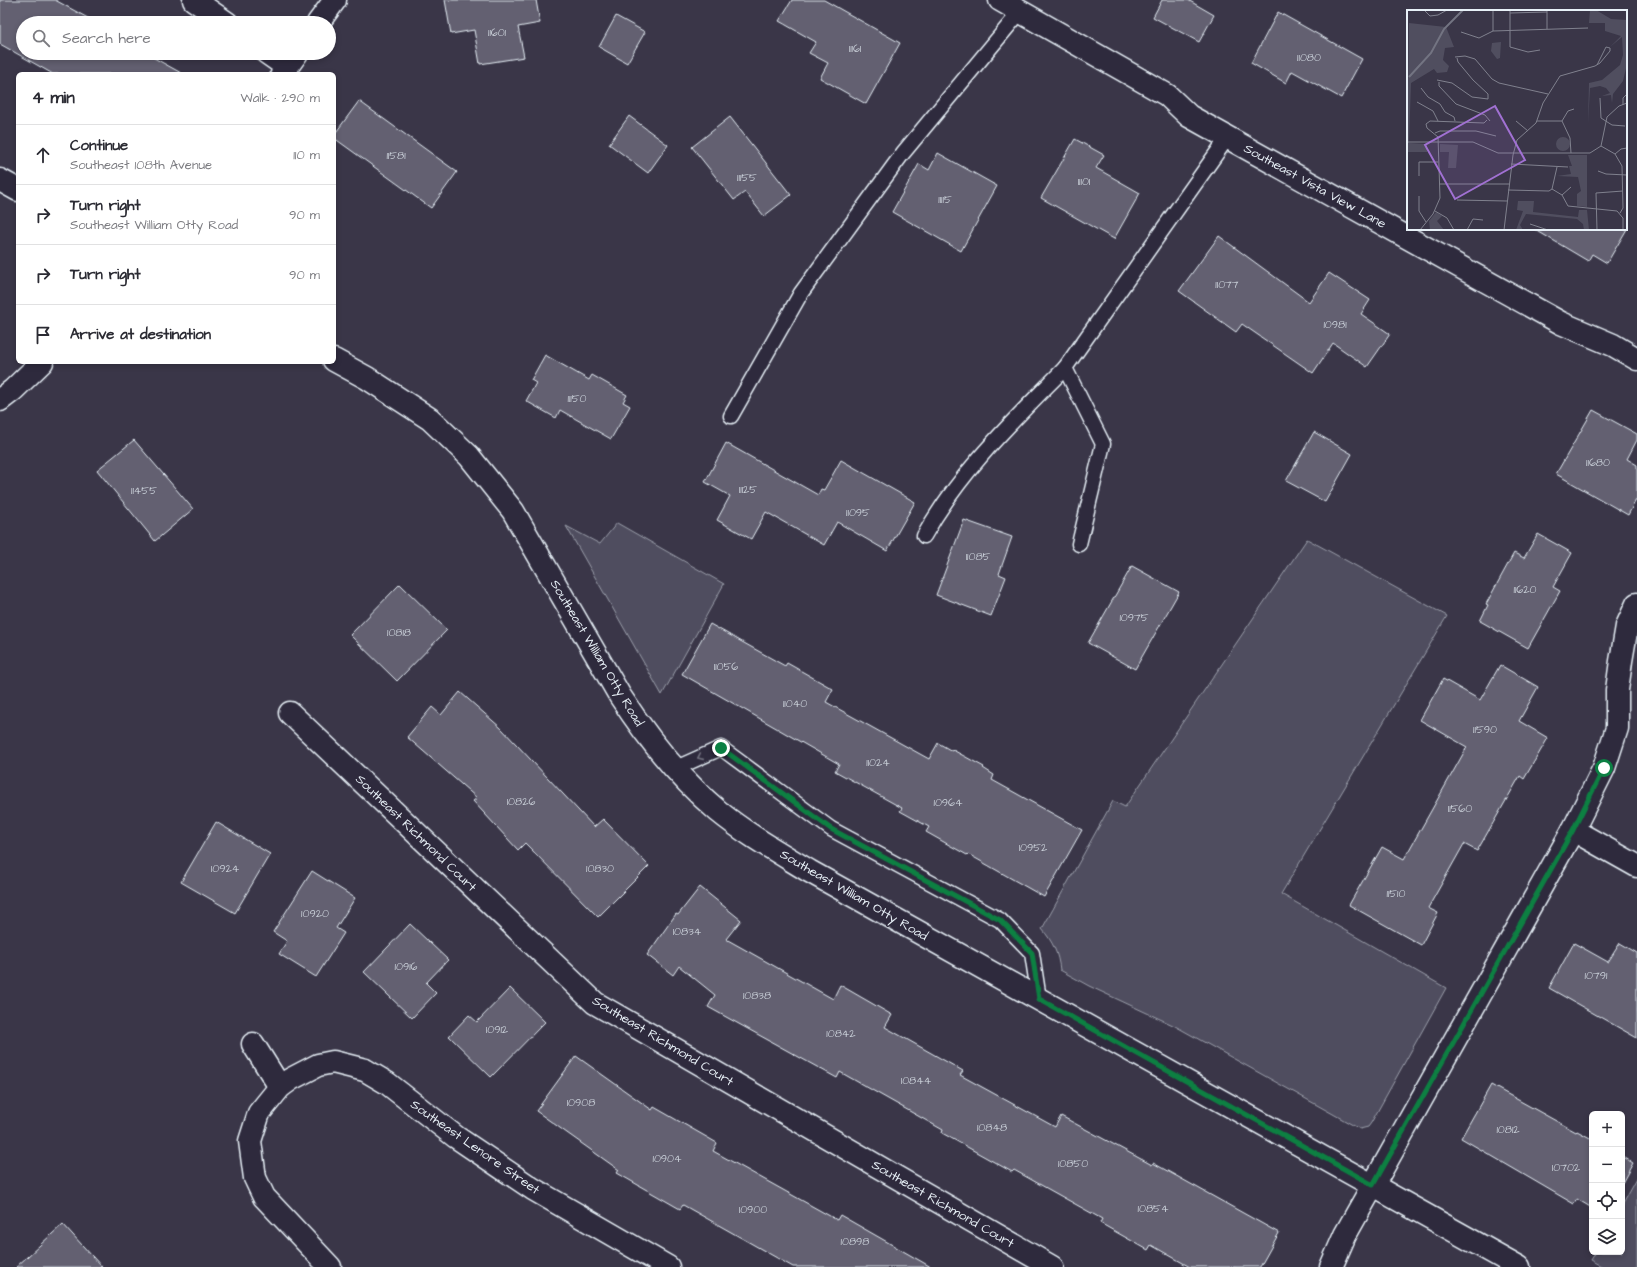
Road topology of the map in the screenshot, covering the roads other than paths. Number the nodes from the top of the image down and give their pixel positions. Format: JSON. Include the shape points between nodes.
{"nodes":[{"id":1,"x":194,"y":0,"type":"edge"},
{"id":2,"x":335,"y":0,"type":"edge"},
{"id":3,"x":1000,"y":0,"type":"edge"},
{"id":4,"x":1020,"y":12,"type":"junction"},
{"id":5,"x":217,"y":16,"type":"edge"},
{"id":6,"x":323,"y":16,"type":"edge"},
{"id":7,"x":279,"y":60,"type":"edge"},
{"id":8,"x":288,"y":65,"type":"edge"},
{"id":9,"x":1228,"y":137,"type":"junction"},
{"id":10,"x":0,"y":180,"type":"edge"},
{"id":11,"x":16,"y":189,"type":"edge"},
{"id":12,"x":1637,"y":359,"type":"edge"},
{"id":13,"x":336,"y":361,"type":"edge"},
{"id":14,"x":40,"y":364,"type":"edge"},
{"id":15,"x":1065,"y":368,"type":"junction"},
{"id":16,"x":0,"y":400,"type":"edge"},
{"id":17,"x":731,"y":416,"type":"dead end"},
{"id":18,"x":924,"y":536,"type":"dead end"},
{"id":19,"x":1079,"y":544,"type":"dead end"},
{"id":20,"x":1637,"y":604,"type":"edge"},
{"id":21,"x":290,"y":713,"type":"dead end"},
{"id":22,"x":674,"y":769,"type":"junction"},
{"id":23,"x":1573,"y":830,"type":"junction"},
{"id":24,"x":1637,"y":866,"type":"edge"},
{"id":25,"x":1039,"y":999,"type":"junction"},
{"id":26,"x":253,"y":1044,"type":"dead end"},
{"id":27,"x":280,"y":1087,"type":"junction"},
{"id":28,"x":1373,"y":1185,"type":"junction"},
{"id":29,"x":330,"y":1267,"type":"edge"},
{"id":30,"x":668,"y":1267,"type":"edge"},
{"id":31,"x":1052,"y":1267,"type":"edge"},
{"id":32,"x":1331,"y":1267,"type":"edge"},
{"id":33,"x":1519,"y":1267,"type":"edge"}],
"edges":[{"from":1,"to":5,"type":"street"},
{"from":2,"to":6,"type":"street"},
{"from":3,"to":4,"type":"street","name":"Southeast Vista View Lane"},
{"from":4,"to":9,"type":"street","name":"Southeast Vista View Lane","via":[[1167,95],[1189,116]]},
{"from":4,"to":17,"type":"lane","via":[[903,153],[801,293]]},
{"from":7,"to":8,"type":"street"},
{"from":9,"to":12,"type":"street","name":"Southeast Vista View Lane","via":[[1561,324],[1613,345]]},
{"from":9,"to":15,"type":"lane"},
{"from":10,"to":11,"type":"street"},
{"from":13,"to":22,"type":"street","name":"Southeast William Otty Road","via":[[430,419],[451,437],[492,482],[513,511],[620,696]]},
{"from":14,"to":16,"type":"street"},
{"from":15,"to":18,"type":"lane","via":[[984,452],[932,521]]},
{"from":15,"to":19,"type":"lane","via":[[1103,444]]},
{"from":20,"to":23,"type":"street","via":[[1627,626],[1621,661],[1617,690],[1617,728],[1604,768]]},
{"from":21,"to":31,"type":"street","name":"Southeast Richmond Court","via":[[595,1002]]},
{"from":22,"to":25,"type":"street","name":"Southeast William Otty Road","via":[[718,811],[746,832],[810,871]]},
{"from":25,"to":22,"type":"lane","one_way":true,"via":[[1032,953],[1000,920],[831,829],[721,748]]},
{"from":23,"to":24,"type":"street"},
{"from":23,"to":28,"type":"street"},
{"from":25,"to":28,"type":"street","name":"Southeast William Otty Road"},
{"from":26,"to":27,"type":"street"},
{"from":27,"to":29,"type":"street","name":"Southeast Lenore Street","via":[[259,1113],[250,1141],[255,1178],[264,1197]]},
{"from":27,"to":30,"type":"street","name":"Southeast Lenore Street","via":[[318,1066],[333,1062],[365,1070],[387,1083],[456,1137],[533,1189]]},
{"from":28,"to":32,"type":"street","via":[[1345,1235]]},
{"from":28,"to":33,"type":"street","name":"Southeast William Otty Road"}]}
